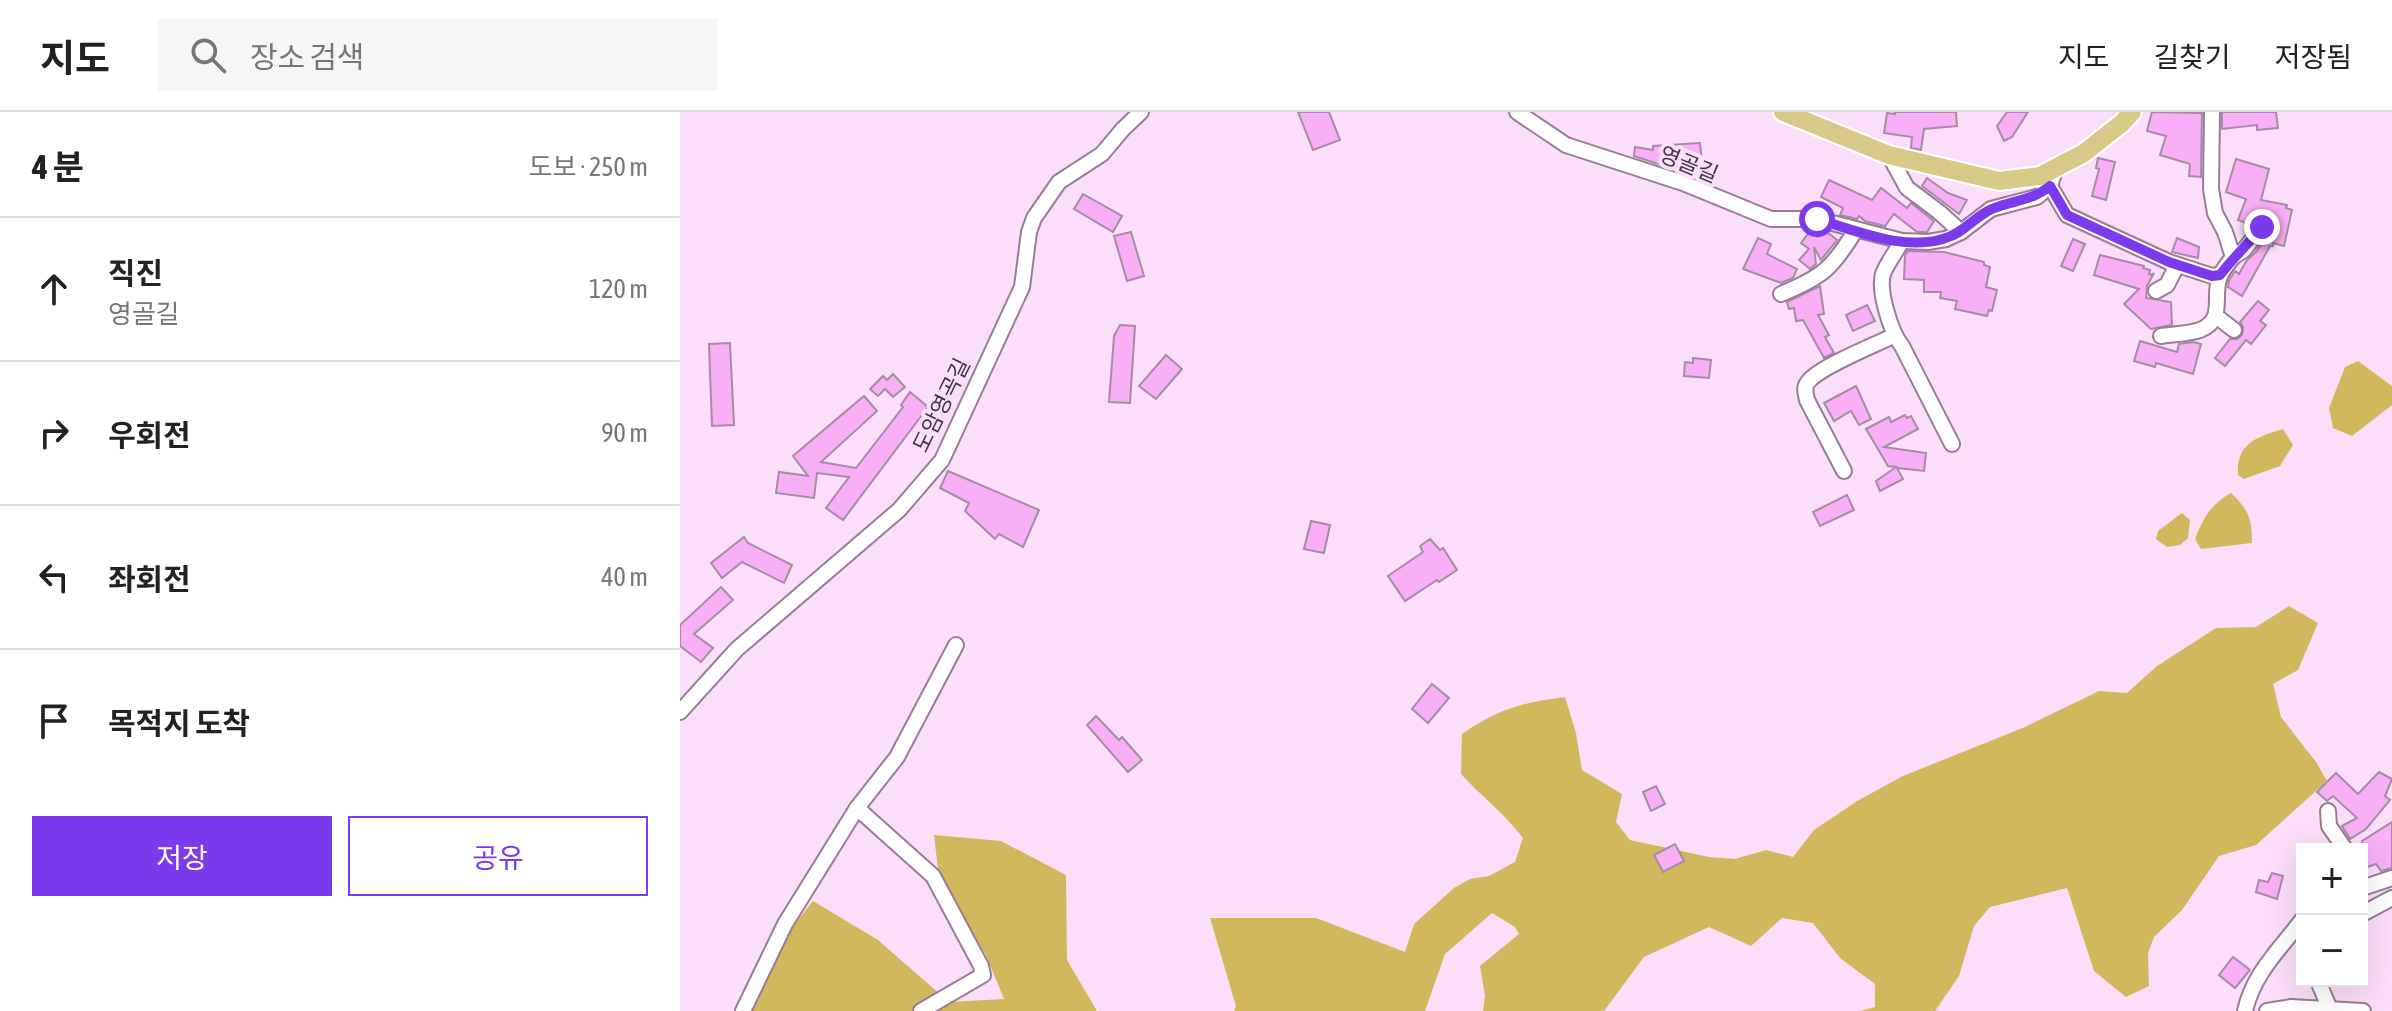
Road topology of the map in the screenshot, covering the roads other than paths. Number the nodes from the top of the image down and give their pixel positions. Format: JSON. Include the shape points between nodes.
{"nodes":[{"id":1,"x":1141,"y":112,"type":"edge"},
{"id":2,"x":1517,"y":112,"type":"edge"},
{"id":3,"x":1783,"y":112,"type":"edge"},
{"id":4,"x":2132,"y":112,"type":"edge"},
{"id":5,"x":2212,"y":112,"type":"edge"},
{"id":6,"x":1889,"y":155,"type":"junction"},
{"id":7,"x":2056,"y":167,"type":"junction"},
{"id":8,"x":2050,"y":186,"type":"junction"},
{"id":9,"x":2262,"y":227,"type":"dead end"},
{"id":10,"x":1855,"y":231,"type":"junction"},
{"id":11,"x":1961,"y":232,"type":"junction"},
{"id":12,"x":1902,"y":241,"type":"junction"},
{"id":13,"x":2233,"y":257,"type":"junction"},
{"id":14,"x":2177,"y":265,"type":"junction"},
{"id":15,"x":2220,"y":275,"type":"junction"},
{"id":16,"x":2156,"y":291,"type":"dead end"},
{"id":17,"x":1781,"y":294,"type":"dead end"},
{"id":18,"x":2216,"y":316,"type":"junction"},
{"id":19,"x":2234,"y":330,"type":"dead end"},
{"id":20,"x":1893,"y":336,"type":"junction"},
{"id":21,"x":2161,"y":336,"type":"dead end"},
{"id":22,"x":1952,"y":444,"type":"dead end"},
{"id":23,"x":1844,"y":471,"type":"dead end"},
{"id":24,"x":956,"y":645,"type":"dead end"},
{"id":25,"x":680,"y":712,"type":"edge"},
{"id":26,"x":857,"y":808,"type":"junction"},
{"id":27,"x":2328,"y":811,"type":"dead end"},
{"id":28,"x":2341,"y":843,"type":"edge"},
{"id":29,"x":2392,"y":878,"type":"edge"},
{"id":30,"x":2368,"y":882,"type":"edge"},
{"id":31,"x":2392,"y":898,"type":"edge"},
{"id":32,"x":2368,"y":911,"type":"edge"},
{"id":33,"x":2296,"y":927,"type":"edge"},
{"id":34,"x":2321,"y":987,"type":"edge"},
{"id":35,"x":2329,"y":1007,"type":"junction"},
{"id":36,"x":743,"y":1011,"type":"edge"},
{"id":37,"x":921,"y":1011,"type":"edge"},
{"id":38,"x":2245,"y":1011,"type":"edge"},
{"id":39,"x":2267,"y":1011,"type":"edge"},
{"id":40,"x":2363,"y":1011,"type":"edge"}],
"edges":[{"from":1,"to":25,"type":"street","name":"도암영곡길","via":[[1102,154],[1059,182],[1034,218],[1022,287],[942,460],[899,510],[737,649]]},
{"from":2,"to":10,"type":"street","name":"영골길","via":[[1566,145],[1771,219],[1817,219]]},
{"from":3,"to":6,"type":"main road"},
{"from":4,"to":7,"type":"main road","via":[[2084,153]]},
{"from":5,"to":13,"type":"street","via":[[2211,189]]},
{"from":6,"to":7,"type":"main road","via":[[1999,181],[2040,176]]},
{"from":6,"to":11,"type":"street","via":[[1907,188]]},
{"from":7,"to":8,"type":"street"},
{"from":8,"to":11,"type":"street","name":"영골길","via":[[2037,197],[1991,209]]},
{"from":8,"to":14,"type":"street","via":[[2067,215]]},
{"from":9,"to":13,"type":"street"},
{"from":10,"to":12,"type":"street","name":"영골길"},
{"from":10,"to":17,"type":"street","via":[[1817,279]]},
{"from":11,"to":12,"type":"street","name":"영골길","via":[[1928,242]]},
{"from":12,"to":20,"type":"street","via":[[1883,276]]},
{"from":13,"to":15,"type":"street"},
{"from":14,"to":15,"type":"street"},
{"from":14,"to":16,"type":"street","via":[[2167,285]]},
{"from":15,"to":18,"type":"street"},
{"from":18,"to":19,"type":"street"},
{"from":18,"to":21,"type":"street","via":[[2200,330]]},
{"from":20,"to":22,"type":"street"},
{"from":20,"to":23,"type":"street","via":[[1807,383],[1807,400]]},
{"from":24,"to":26,"type":"street","via":[[897,757]]},
{"from":26,"to":36,"type":"street","via":[[785,924]]},
{"from":26,"to":37,"type":"street","via":[[933,876],[981,966],[983,975]]},
{"from":27,"to":28,"type":"street","via":[[2329,826]]},
{"from":29,"to":30,"type":"street"},
{"from":31,"to":32,"type":"street"},
{"from":33,"to":38,"type":"street","via":[[2251,989]]},
{"from":34,"to":35,"type":"street"},
{"from":35,"to":39,"type":"street"},
{"from":35,"to":40,"type":"street"}]}
